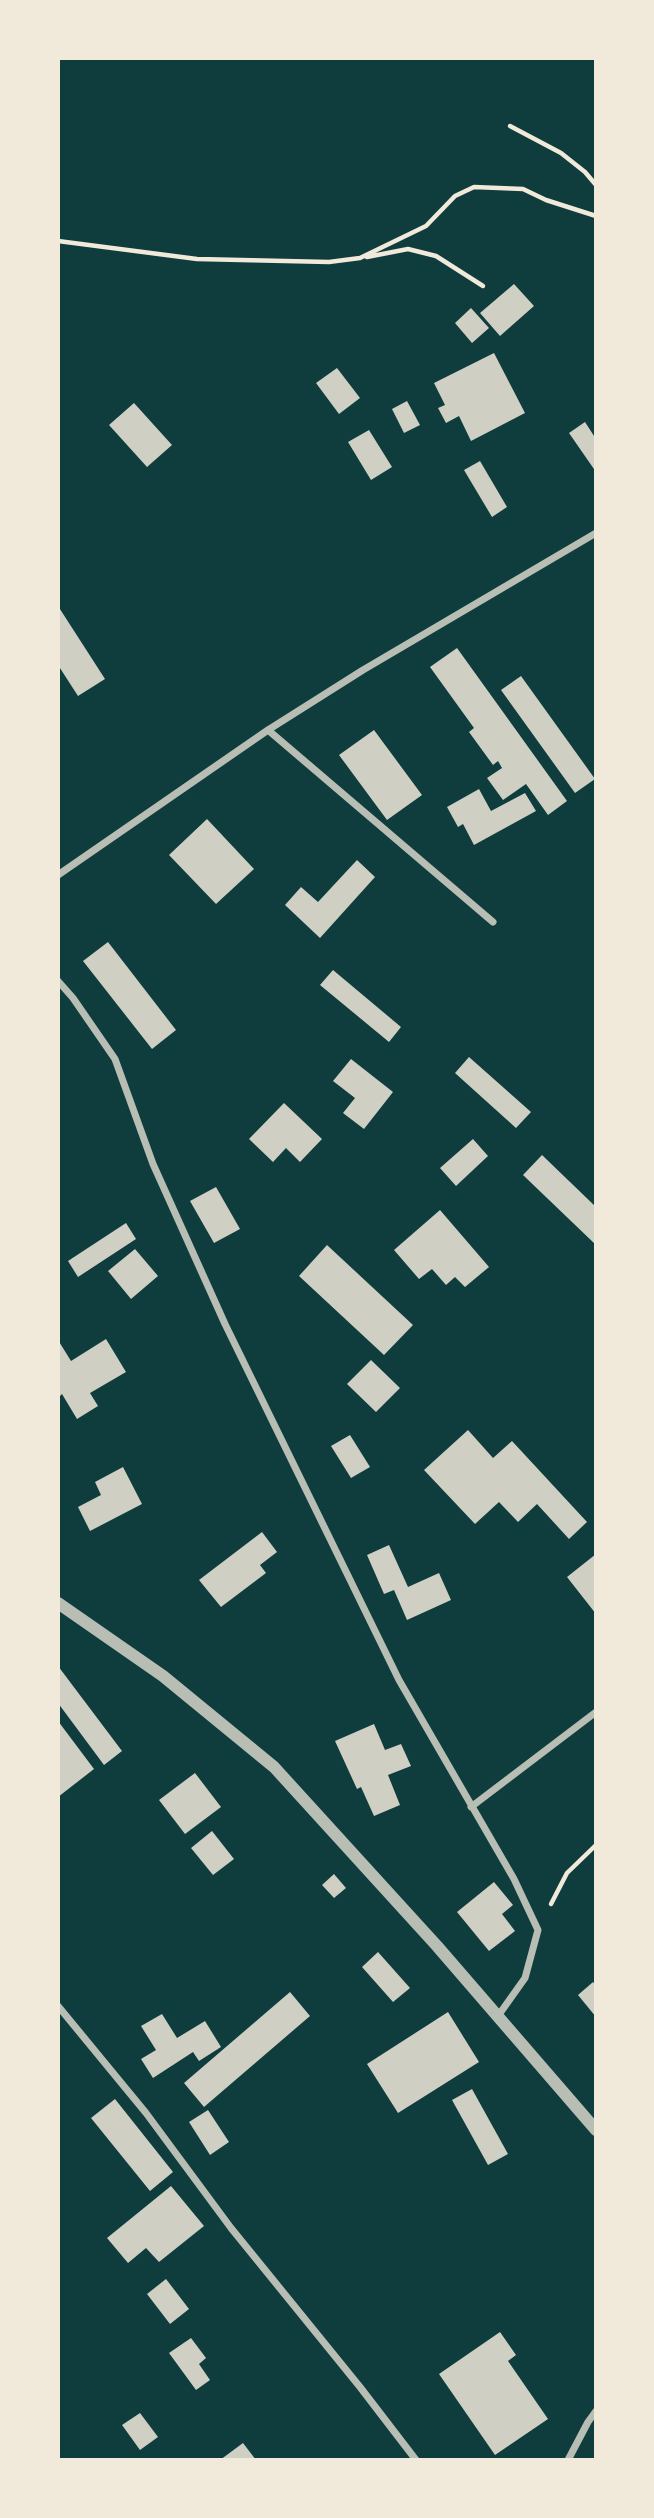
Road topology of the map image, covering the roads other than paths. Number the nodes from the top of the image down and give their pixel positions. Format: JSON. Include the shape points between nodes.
{"nodes":[{"id":1,"x":596,"y":533,"type":"edge"},
{"id":2,"x":268,"y":730,"type":"junction"},
{"id":3,"x":58,"y":875,"type":"edge"},
{"id":4,"x":493,"y":922,"type":"dead end"},
{"id":5,"x":58,"y":981,"type":"edge"},
{"id":6,"x":58,"y":1603,"type":"edge"},
{"id":7,"x":596,"y":1712,"type":"edge"},
{"id":8,"x":471,"y":1807,"type":"junction"},
{"id":9,"x":58,"y":2006,"type":"edge"},
{"id":10,"x":498,"y":2016,"type":"junction"},
{"id":11,"x":596,"y":2130,"type":"edge"},
{"id":12,"x":596,"y":2412,"type":"edge"},
{"id":13,"x":416,"y":2460,"type":"edge"},
{"id":14,"x":568,"y":2460,"type":"edge"}],
"edges":[{"from":1,"to":2,"type":"street"},
{"from":2,"to":3,"type":"street"},
{"from":2,"to":4,"type":"street"},
{"from":5,"to":8,"type":"street","via":[[116,1059],[153,1164],[225,1324],[399,1680]]},
{"from":6,"to":10,"type":"street","via":[[163,1676],[274,1767]]},
{"from":7,"to":8,"type":"street"},
{"from":8,"to":10,"type":"street","via":[[538,1930],[525,1978]]},
{"from":9,"to":13,"type":"street"},
{"from":10,"to":11,"type":"street"},
{"from":12,"to":14,"type":"street"}]}
